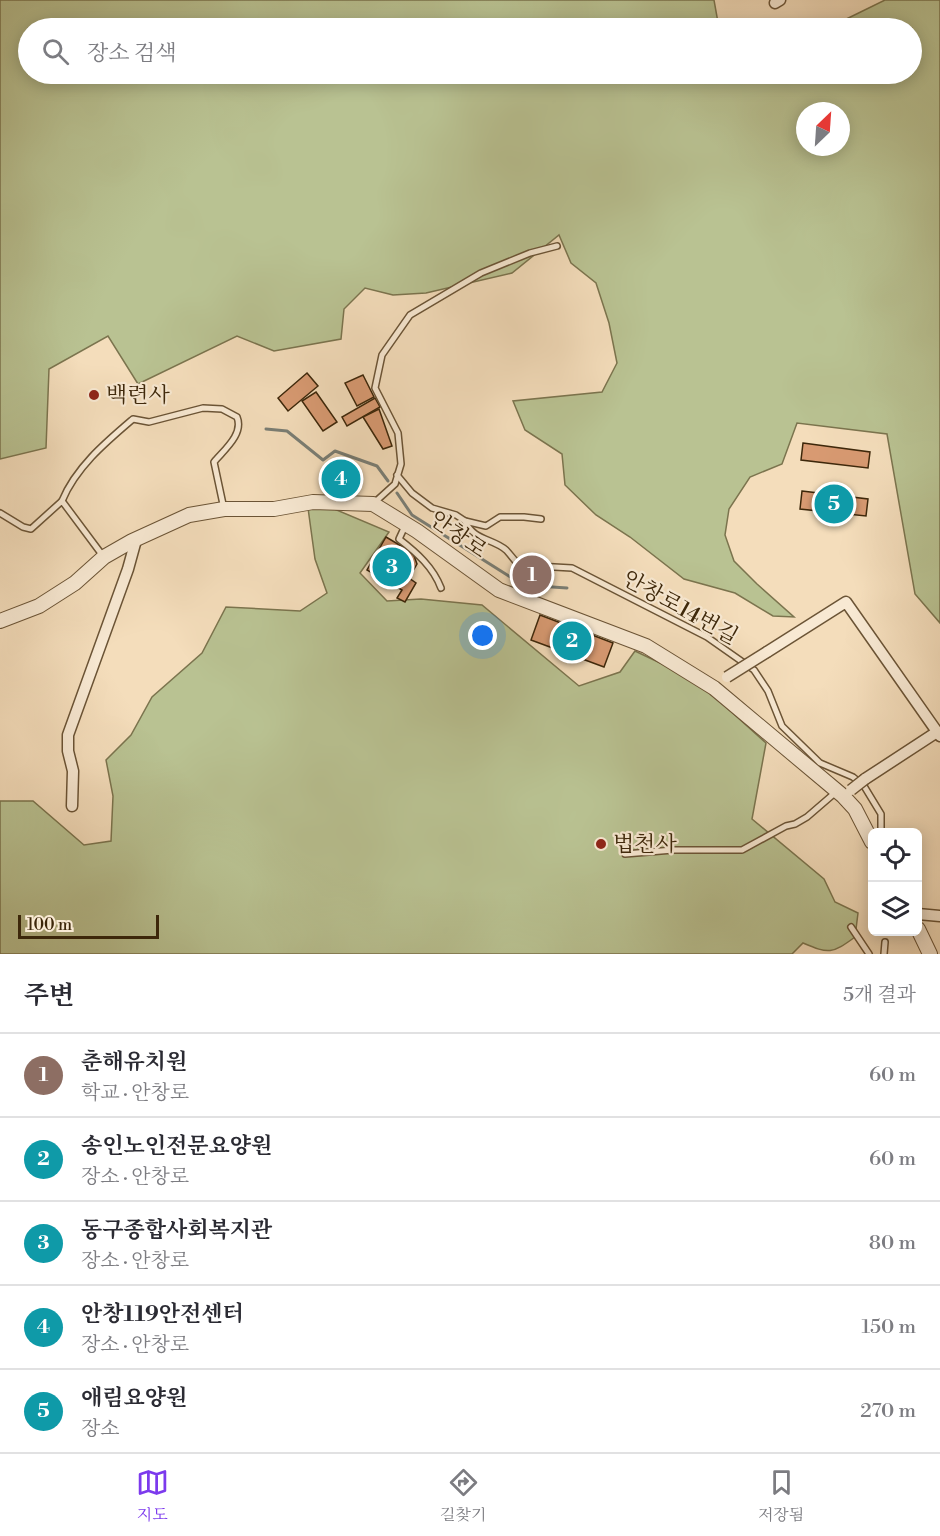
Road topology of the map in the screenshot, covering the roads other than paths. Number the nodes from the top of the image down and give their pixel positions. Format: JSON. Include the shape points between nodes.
{"nodes":[{"id":1,"x":557,"y":246,"type":"dead end"},
{"id":2,"x":398,"y":476,"type":"junction"},
{"id":3,"x":62,"y":501,"type":"junction"},
{"id":4,"x":373,"y":504,"type":"junction"},
{"id":5,"x":224,"y":509,"type":"junction"},
{"id":6,"x":0,"y":513,"type":"edge"},
{"id":7,"x":541,"y":519,"type":"dead end"},
{"id":8,"x":465,"y":521,"type":"junction"},
{"id":9,"x":406,"y":524,"type":"junction"},
{"id":10,"x":136,"y":540,"type":"junction"},
{"id":11,"x":104,"y":557,"type":"junction"},
{"id":12,"x":441,"y":588,"type":"dead end"},
{"id":13,"x":0,"y":621,"type":"edge"},
{"id":14,"x":714,"y":688,"type":"junction"},
{"id":15,"x":939,"y":734,"type":"edge"},
{"id":16,"x":844,"y":792,"type":"junction"},
{"id":17,"x":72,"y":806,"type":"dead end"},
{"id":18,"x":881,"y":828,"type":"edge"},
{"id":19,"x":868,"y":833,"type":"edge"},
{"id":20,"x":625,"y":854,"type":"dead end"},
{"id":21,"x":922,"y":914,"type":"edge"},
{"id":22,"x":940,"y":916,"type":"edge"},
{"id":23,"x":851,"y":927,"type":"dead end"},
{"id":24,"x":921,"y":936,"type":"edge"},
{"id":25,"x":885,"y":942,"type":"dead end"},
{"id":26,"x":869,"y":954,"type":"edge"},
{"id":27,"x":884,"y":954,"type":"edge"},
{"id":28,"x":930,"y":954,"type":"edge"}],
"edges":[{"from":1,"to":2,"type":"lane","via":[[481,273],[410,315],[382,355],[375,387],[398,433]]},
{"from":2,"to":4,"type":"lane","via":[[395,484]]},
{"from":2,"to":8,"type":"lane","via":[[432,508]]},
{"from":3,"to":5,"type":"lane","via":[[86,463],[133,419],[149,422],[203,408],[222,409],[239,422],[231,442],[214,462]]},
{"from":3,"to":6,"type":"lane","via":[[31,529]]},
{"from":3,"to":11,"type":"lane"},
{"from":4,"to":5,"type":"street","name":"안창로","via":[[313,502],[274,509]]},
{"from":4,"to":9,"type":"street","name":"안창로"},
{"from":5,"to":10,"type":"street","name":"안창로","via":[[189,515]]},
{"from":7,"to":8,"type":"lane","via":[[500,517],[486,526]]},
{"from":8,"to":18,"type":"lane","name":"안창로14번길","via":[[481,538],[504,548],[519,565],[572,568],[707,637],[754,670],[768,691],[782,726],[820,763],[864,786],[881,814]]},
{"from":9,"to":12,"type":"lane","via":[[399,539],[420,555]]},
{"from":9,"to":14,"type":"street","name":"안창로","via":[[499,590],[646,646]]},
{"from":10,"to":11,"type":"street","name":"안창로"},
{"from":10,"to":17,"type":"street","via":[[68,735]]},
{"from":11,"to":13,"type":"street","name":"안창로","via":[[75,583],[39,606]]},
{"from":14,"to":15,"type":"street","bridge":true,"via":[[846,602]]},
{"from":14,"to":16,"type":"street","name":"안창로"},
{"from":15,"to":16,"type":"street","bridge":true},
{"from":16,"to":19,"type":"street","name":"안창로"},
{"from":16,"to":20,"type":"lane","via":[[795,824],[742,850]]},
{"from":21,"to":22,"type":"street"},
{"from":23,"to":26,"type":"lane"},
{"from":24,"to":28,"type":"street"},
{"from":25,"to":27,"type":"lane"}]}
